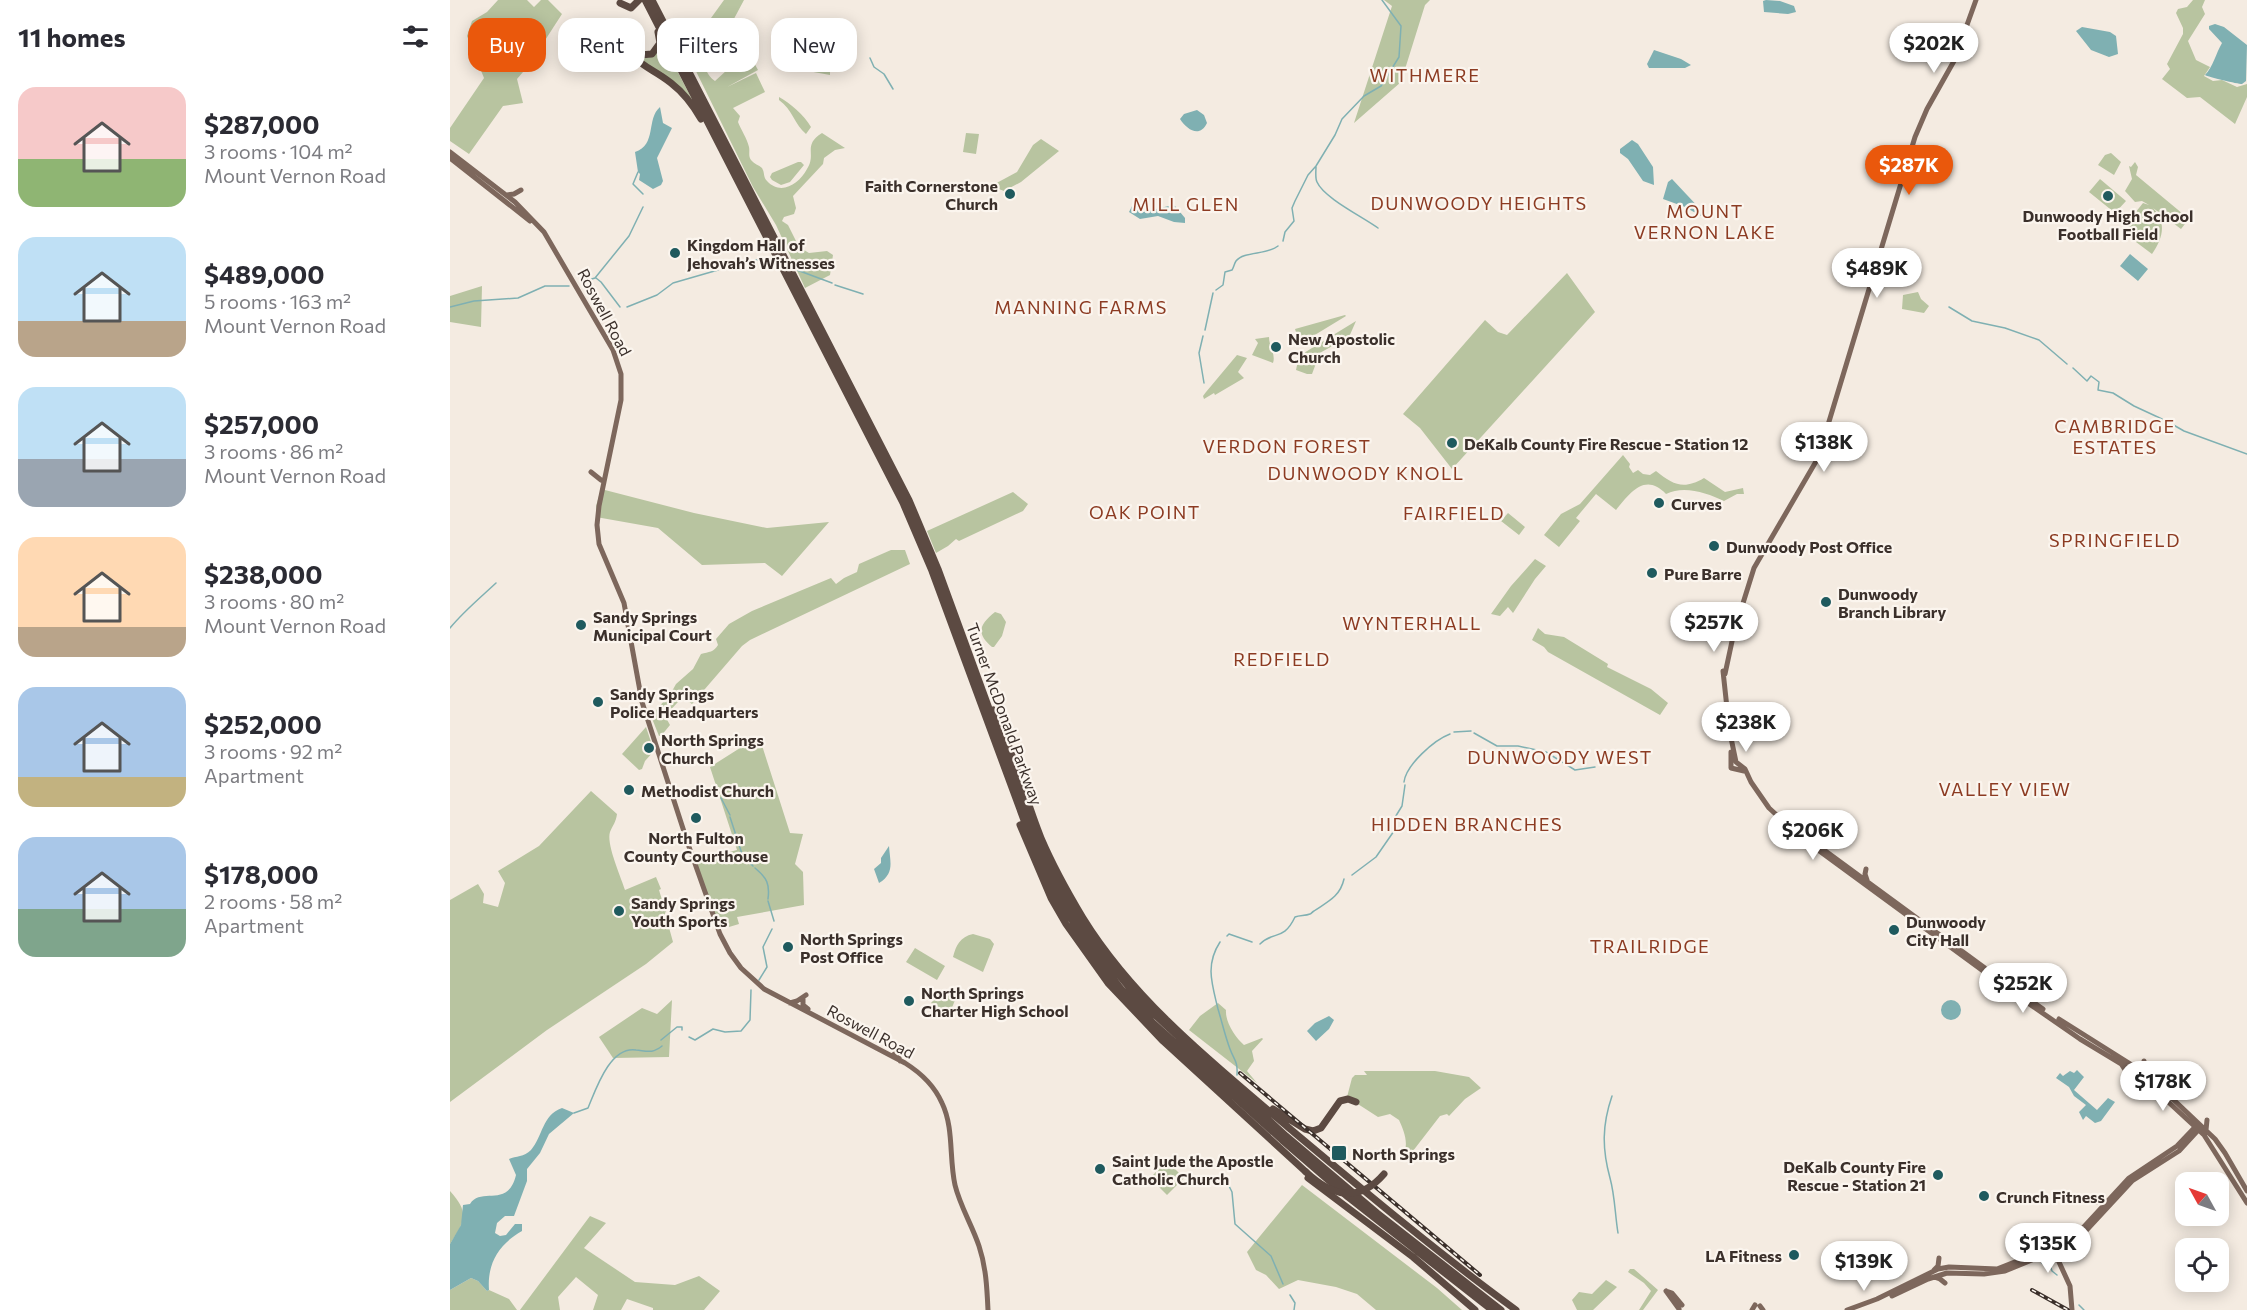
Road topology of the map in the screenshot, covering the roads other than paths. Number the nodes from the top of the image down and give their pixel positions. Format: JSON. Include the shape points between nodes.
{"nodes":[{"id":1,"x":642,"y":0,"type":"edge"},
{"id":2,"x":652,"y":0,"type":"edge"},
{"id":3,"x":1976,"y":0,"type":"edge"},
{"id":4,"x":620,"y":3,"type":"dead end"},
{"id":5,"x":450,"y":154,"type":"edge"},
{"id":6,"x":521,"y":190,"type":"dead end"},
{"id":7,"x":507,"y":195,"type":"junction"},
{"id":8,"x":746,"y":197,"type":"junction"},
{"id":9,"x":548,"y":239,"type":"junction"},
{"id":10,"x":591,"y":472,"type":"dead end"},
{"id":11,"x":605,"y":473,"type":"junction"},
{"id":12,"x":601,"y":480,"type":"junction"},
{"id":13,"x":628,"y":627,"type":"junction"},
{"id":14,"x":985,"y":699,"type":"junction"},
{"id":15,"x":1730,"y":733,"type":"junction"},
{"id":16,"x":1746,"y":774,"type":"junction"},
{"id":17,"x":1010,"y":784,"type":"junction"},
{"id":18,"x":1801,"y":836,"type":"junction"},
{"id":19,"x":1851,"y":869,"type":"junction"},
{"id":20,"x":1867,"y":881,"type":"junction"},
{"id":21,"x":1917,"y":923,"type":"junction"},
{"id":22,"x":1918,"y":932,"type":"dead end"},
{"id":23,"x":2003,"y":974,"type":"dead end"},
{"id":24,"x":2005,"y":985,"type":"junction"},
{"id":25,"x":1992,"y":990,"type":"dead end"},
{"id":26,"x":790,"y":1003,"type":"junction"},
{"id":27,"x":813,"y":1015,"type":"junction"},
{"id":28,"x":2103,"y":1048,"type":"junction"},
{"id":29,"x":1202,"y":1052,"type":"junction"},
{"id":30,"x":1179,"y":1055,"type":"junction"},
{"id":31,"x":2114,"y":1058,"type":"junction"},
{"id":32,"x":2145,"y":1077,"type":"junction"},
{"id":33,"x":1356,"y":1102,"type":"dead end"},
{"id":34,"x":1274,"y":1110,"type":"junction"},
{"id":35,"x":2199,"y":1126,"type":"junction"},
{"id":36,"x":2192,"y":1133,"type":"junction"},
{"id":37,"x":1313,"y":1139,"type":"dead end"},
{"id":38,"x":2162,"y":1159,"type":"junction"},
{"id":39,"x":1384,"y":1174,"type":"dead end"},
{"id":40,"x":2247,"y":1191,"type":"edge"},
{"id":41,"x":2106,"y":1202,"type":"junction"},
{"id":42,"x":2247,"y":1203,"type":"edge"},
{"id":43,"x":2094,"y":1216,"type":"junction"},
{"id":44,"x":2051,"y":1250,"type":"junction"},
{"id":45,"x":1953,"y":1267,"type":"junction"},
{"id":46,"x":1934,"y":1270,"type":"junction"},
{"id":47,"x":1958,"y":1273,"type":"junction"},
{"id":48,"x":1932,"y":1277,"type":"junction"},
{"id":49,"x":1460,"y":1295,"type":"junction"},
{"id":50,"x":1487,"y":1309,"type":"edge"},
{"id":51,"x":988,"y":1310,"type":"edge"},
{"id":52,"x":1475,"y":1310,"type":"edge"},
{"id":53,"x":1502,"y":1310,"type":"edge"},
{"id":54,"x":1516,"y":1310,"type":"edge"},
{"id":55,"x":1847,"y":1310,"type":"edge"},
{"id":56,"x":1860,"y":1310,"type":"edge"},
{"id":57,"x":2070,"y":1310,"type":"edge"}],
"edges":[{"from":1,"to":4,"type":"highway","via":[[630,8]]},
{"from":1,"to":8,"type":"highway","name":"Turner McDonald Parkway"},
{"from":1,"to":8,"type":"highway","via":[[660,36],[657,50],[649,56],[637,54],[625,31],[628,48],[636,60],[676,87],[692,105]]},
{"from":2,"to":14,"type":"highway","name":"Turner McDonald Parkway","via":[[902,487],[938,569]]},
{"from":3,"to":15,"type":"main road","via":[[1954,61],[1916,137],[1818,458],[1758,558],[1749,582],[1725,674]]},
{"from":5,"to":7,"type":"main road","name":"Roswell Road"},
{"from":5,"to":9,"type":"main road","name":"Roswell Road"},
{"from":6,"to":7,"type":"main road"},
{"from":7,"to":9,"type":"main road","name":"Roswell Road"},
{"from":8,"to":17,"type":"highway","name":"Turner McDonald Parkway","via":[[909,516]]},
{"from":9,"to":11,"type":"main road","name":"Roswell Road","via":[[606,337],[620,369],[621,400]]},
{"from":10,"to":12,"type":"main road"},
{"from":11,"to":12,"type":"main road","name":"Roswell Road"},
{"from":11,"to":13,"type":"main road","name":"Roswell Road","via":[[597,515],[599,544],[624,603]]},
{"from":12,"to":13,"type":"main road","name":"Roswell Road","via":[[594,517],[595,541]]},
{"from":13,"to":26,"type":"main road","name":"Roswell Road","via":[[639,690],[718,929],[730,953],[754,981]]},
{"from":14,"to":29,"type":"highway","via":[[999,722],[1049,855],[1085,921],[1130,981]]},
{"from":14,"to":53,"type":"highway","name":"Turner McDonald Parkway","via":[[1051,871],[1079,921],[1118,976],[1178,1038],[1314,1161]]},
{"from":15,"to":16,"type":"main road","via":[[1735,761]]},
{"from":15,"to":16,"type":"main road","via":[[1731,768]]},
{"from":16,"to":18,"type":"main road","via":[[1768,808]]},
{"from":17,"to":30,"type":"highway","via":[[1025,840],[1066,924],[1132,1011]]},
{"from":17,"to":50,"type":"highway","name":"Turner McDonald Parkway","via":[[1035,850],[1062,905],[1100,962],[1136,1006],[1348,1197]]},
{"from":18,"to":19,"type":"main road"},
{"from":18,"to":21,"type":"main road"},
{"from":19,"to":20,"type":"main road"},
{"from":19,"to":20,"type":"main road","via":[[1864,868]]},
{"from":20,"to":24,"type":"main road"},
{"from":21,"to":22,"type":"main road"},
{"from":21,"to":24,"type":"main road"},
{"from":23,"to":24,"type":"main road"},
{"from":24,"to":25,"type":"main road"},
{"from":24,"to":28,"type":"main road"},
{"from":24,"to":31,"type":"main road","via":[[2080,1039]]},
{"from":26,"to":27,"type":"main road","name":"Roswell Road"},
{"from":26,"to":27,"type":"main road","via":[[804,997],[803,1005]]},
{"from":27,"to":51,"type":"main road","name":"Roswell Road","via":[[892,1056],[897,1052],[900,1060],[926,1079],[940,1098],[956,1189],[982,1256]]},
{"from":28,"to":32,"type":"main road"},
{"from":28,"to":32,"type":"main road","via":[[2129,1061],[2142,1060]]},
{"from":29,"to":34,"type":"highway"},
{"from":29,"to":54,"type":"highway","via":[[1365,1192]]},
{"from":30,"to":39,"type":"highway","bridge":true,"via":[[1323,1187],[1351,1194],[1375,1184]]},
{"from":30,"to":49,"type":"highway","via":[[1311,1180]]},
{"from":31,"to":32,"type":"main road"},
{"from":31,"to":32,"type":"main road","via":[[2128,1078]]},
{"from":32,"to":35,"type":"main road"},
{"from":33,"to":34,"type":"highway","via":[[1340,1101],[1321,1128],[1313,1131]]},
{"from":34,"to":37,"type":"highway"},
{"from":35,"to":35,"type":"main road","via":[[2206,1119]]},
{"from":35,"to":36,"type":"main road"},
{"from":35,"to":36,"type":"main road"},
{"from":35,"to":40,"type":"main road","via":[[2223,1149]]},
{"from":35,"to":42,"type":"main road"},
{"from":36,"to":38,"type":"main road"},
{"from":38,"to":41,"type":"main road","via":[[2132,1175]]},
{"from":38,"to":44,"type":"main road","via":[[2129,1183],[2077,1239]]},
{"from":41,"to":43,"type":"main road"},
{"from":41,"to":43,"type":"main road","via":[[2094,1203]]},
{"from":43,"to":44,"type":"main road","via":[[2074,1236]]},
{"from":44,"to":45,"type":"main road","via":[[1997,1269]]},
{"from":44,"to":47,"type":"main road","via":[[2005,1271]]},
{"from":44,"to":57,"type":"main road","via":[[2069,1289]]},
{"from":45,"to":46,"type":"main road"},
{"from":45,"to":46,"type":"main road","via":[[1941,1260]]},
{"from":46,"to":55,"type":"main road"},
{"from":47,"to":48,"type":"main road"},
{"from":47,"to":48,"type":"main road","via":[[1947,1282]]},
{"from":48,"to":56,"type":"main road"},
{"from":49,"to":50,"type":"highway"},
{"from":49,"to":52,"type":"highway"}]}
